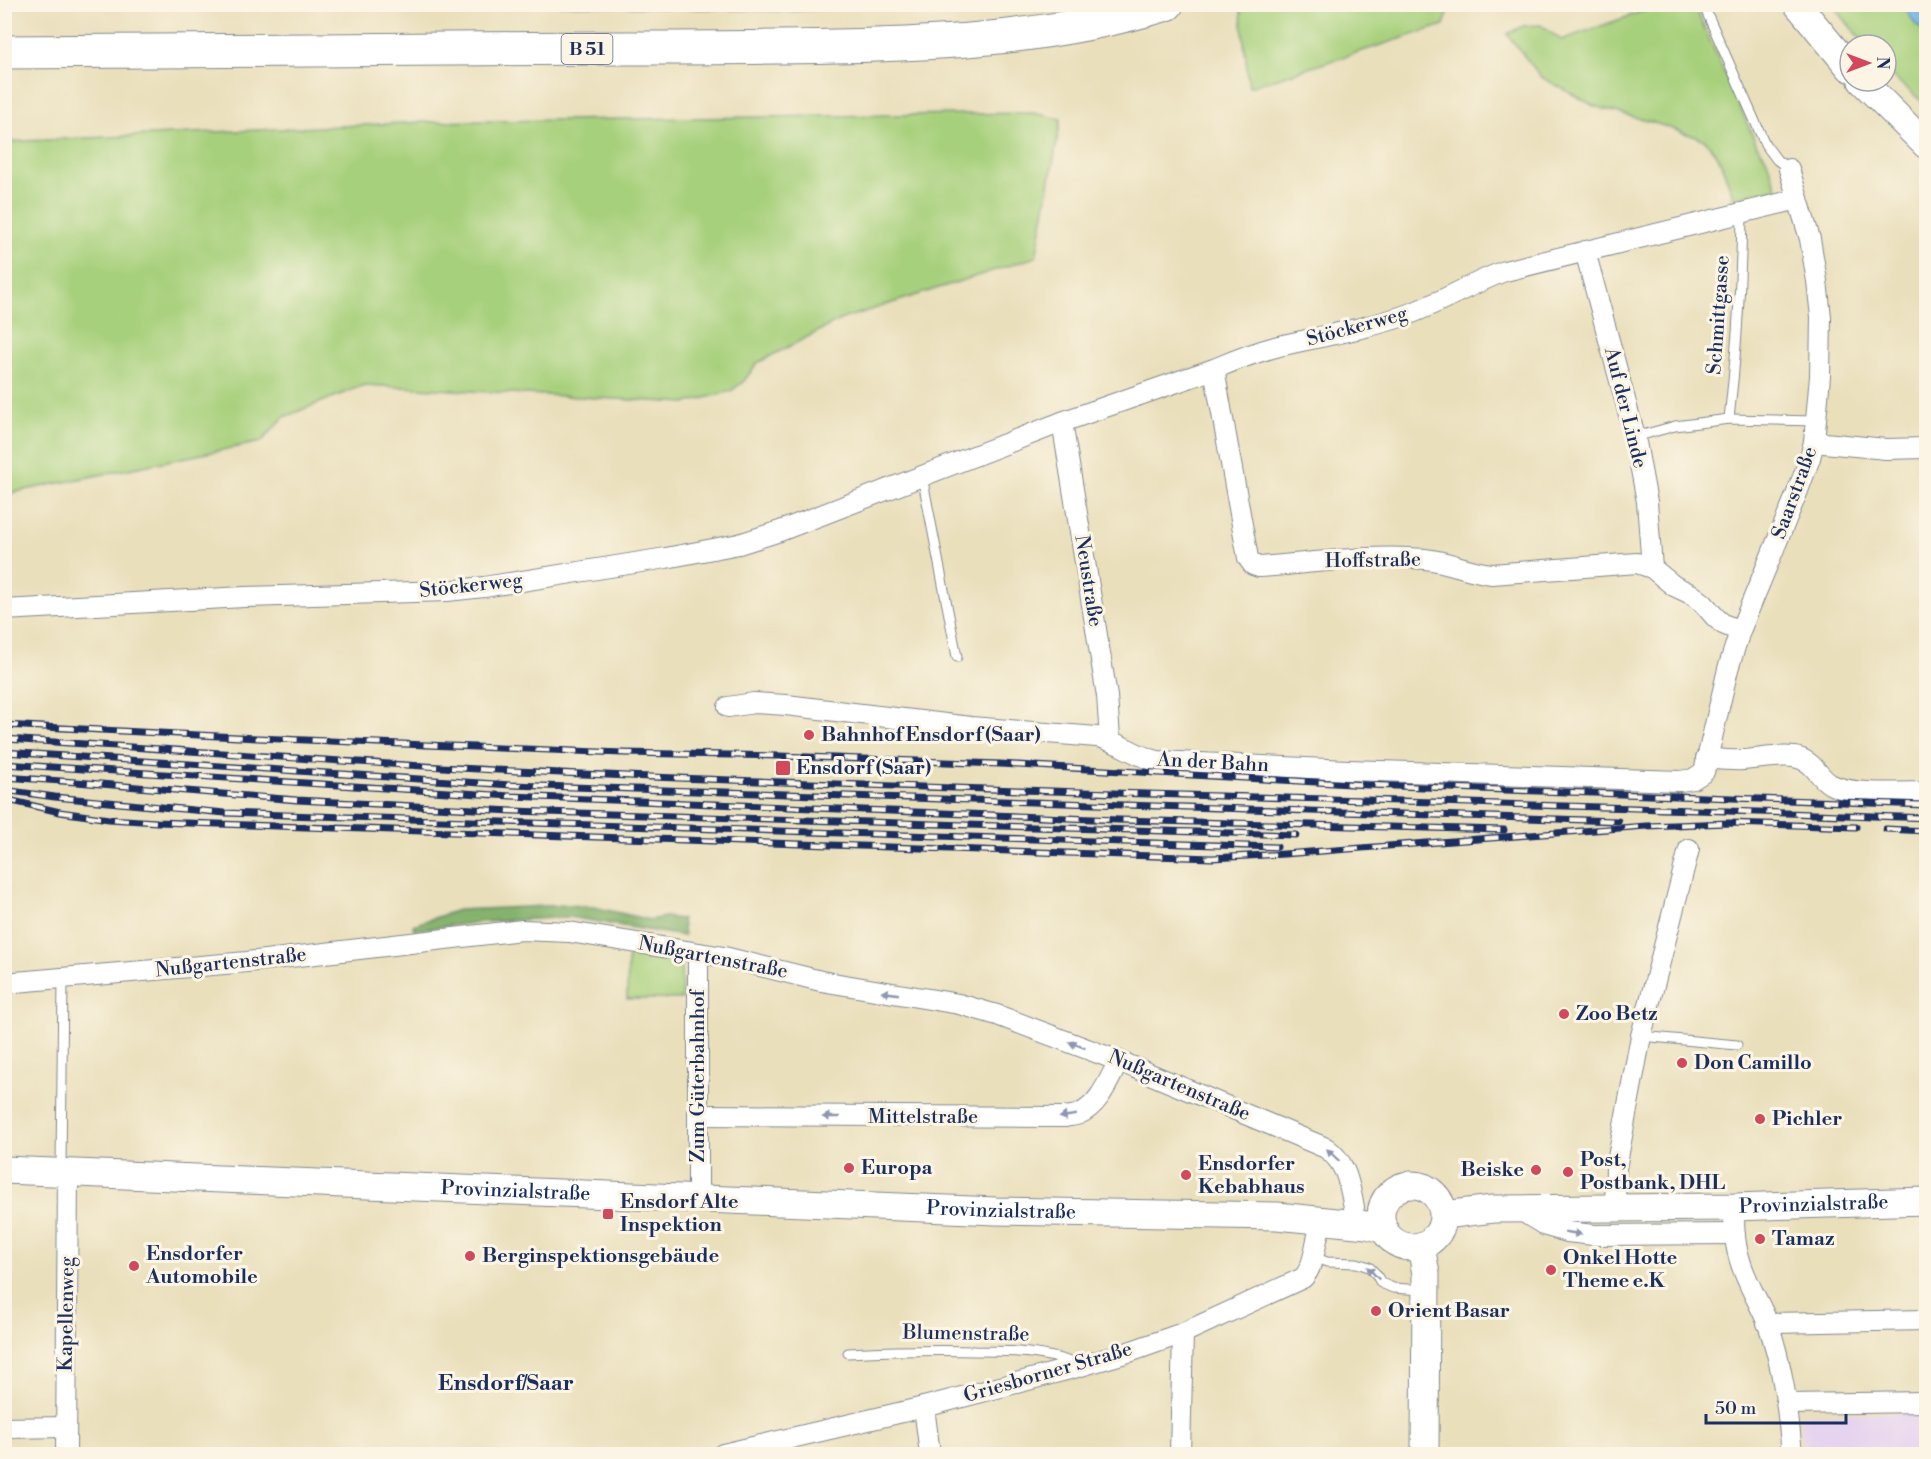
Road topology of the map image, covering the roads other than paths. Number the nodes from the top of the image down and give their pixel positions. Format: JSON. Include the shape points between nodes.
{"nodes":[{"id":1,"x":1167,"y":4,"type":"edge"},
{"id":2,"x":1703,"y":4,"type":"edge"},
{"id":3,"x":1800,"y":9,"type":"edge"},
{"id":4,"x":4,"y":52,"type":"edge"},
{"id":5,"x":1838,"y":54,"type":"edge"},
{"id":6,"x":1874,"y":93,"type":"edge"},
{"id":7,"x":1926,"y":146,"type":"edge"},
{"id":8,"x":1789,"y":169,"type":"joint"},
{"id":9,"x":1798,"y":199,"type":"junction"},
{"id":10,"x":1742,"y":214,"type":"junction"},
{"id":11,"x":1585,"y":251,"type":"junction"},
{"id":12,"x":1214,"y":369,"type":"junction"},
{"id":13,"x":1729,"y":419,"type":"junction"},
{"id":14,"x":1816,"y":422,"type":"junction"},
{"id":15,"x":1062,"y":423,"type":"junction"},
{"id":16,"x":1635,"y":437,"type":"junction"},
{"id":17,"x":1814,"y":442,"type":"junction"},
{"id":18,"x":1926,"y":448,"type":"edge"},
{"id":19,"x":922,"y":476,"type":"junction"},
{"id":20,"x":1652,"y":568,"type":"junction"},
{"id":21,"x":4,"y":610,"type":"edge"},
{"id":22,"x":1740,"y":631,"type":"junction"},
{"id":23,"x":957,"y":657,"type":"dead end"},
{"id":24,"x":728,"y":707,"type":"dead end"},
{"id":25,"x":1110,"y":739,"type":"junction"},
{"id":26,"x":1705,"y":765,"type":"junction"},
{"id":27,"x":1926,"y":792,"type":"edge"},
{"id":28,"x":1689,"y":849,"type":"dead end"},
{"id":29,"x":698,"y":953,"type":"junction"},
{"id":30,"x":63,"y":979,"type":"junction"},
{"id":31,"x":4,"y":983,"type":"edge"},
{"id":32,"x":1641,"y":1036,"type":"junction"},
{"id":33,"x":1737,"y":1045,"type":"dead end"},
{"id":34,"x":1119,"y":1061,"type":"junction"},
{"id":35,"x":699,"y":1115,"type":"junction"},
{"id":36,"x":4,"y":1170,"type":"edge"},
{"id":37,"x":64,"y":1173,"type":"junction"},
{"id":38,"x":698,"y":1198,"type":"junction"},
{"id":39,"x":1384,"y":1201,"type":"junction"},
{"id":40,"x":1926,"y":1201,"type":"edge"},
{"id":41,"x":1354,"y":1207,"type":"junction"},
{"id":42,"x":1734,"y":1207,"type":"junction"},
{"id":43,"x":1615,"y":1208,"type":"junction"},
{"id":44,"x":1520,"y":1210,"type":"junction"},
{"id":45,"x":1444,"y":1215,"type":"junction"},
{"id":46,"x":1277,"y":1216,"type":"junction"},
{"id":47,"x":1323,"y":1220,"type":"junction"},
{"id":48,"x":1384,"y":1229,"type":"junction"},
{"id":49,"x":1735,"y":1234,"type":"junction"},
{"id":50,"x":1421,"y":1246,"type":"junction"},
{"id":51,"x":1312,"y":1260,"type":"junction"},
{"id":52,"x":1425,"y":1290,"type":"junction"},
{"id":53,"x":1926,"y":1320,"type":"edge"},
{"id":54,"x":1767,"y":1323,"type":"junction"},
{"id":55,"x":1183,"y":1333,"type":"junction"},
{"id":56,"x":849,"y":1353,"type":"dead end"},
{"id":57,"x":1081,"y":1366,"type":"junction"},
{"id":58,"x":1926,"y":1402,"type":"edge"},
{"id":59,"x":1788,"y":1404,"type":"junction"},
{"id":60,"x":924,"y":1407,"type":"junction"},
{"id":61,"x":66,"y":1427,"type":"junction"},
{"id":62,"x":4,"y":1428,"type":"edge"},
{"id":63,"x":66,"y":1455,"type":"edge"},
{"id":64,"x":723,"y":1455,"type":"edge"},
{"id":65,"x":930,"y":1455,"type":"edge"},
{"id":66,"x":1180,"y":1455,"type":"edge"},
{"id":67,"x":1425,"y":1455,"type":"edge"},
{"id":68,"x":1792,"y":1455,"type":"edge"}],
"edges":[{"from":1,"to":4,"type":"highway","number":"B 51","via":[[1046,32],[917,45]]},
{"from":2,"to":8,"type":"lane","via":[[1765,144]]},
{"from":3,"to":5,"type":"main road"},
{"from":6,"to":7,"type":"main road"},
{"from":8,"to":9,"type":"street","name":"Saarstraße"},
{"from":9,"to":10,"type":"street","name":"Stöckerweg"},
{"from":9,"to":14,"type":"street","name":"Saarstraße","via":[[1810,239],[1821,317]]},
{"from":10,"to":11,"type":"street","name":"Stöckerweg"},
{"from":10,"to":13,"type":"lane","name":"Schmittgasse","via":[[1738,334]]},
{"from":11,"to":12,"type":"street","name":"Stöckerweg","via":[[1505,271],[1379,324],[1278,346]]},
{"from":11,"to":16,"type":"street","name":"Auf der Linde"},
{"from":12,"to":15,"type":"street","name":"Stöckerweg"},
{"from":12,"to":20,"type":"street","name":"Hoffstraße","via":[[1248,558],[1253,565],[1388,557],[1428,559],[1492,574],[1637,563]]},
{"from":13,"to":14,"type":"lane"},
{"from":13,"to":16,"type":"lane","via":[[1675,426]]},
{"from":14,"to":17,"type":"street","name":"Saarstraße"},
{"from":15,"to":19,"type":"street","name":"Stöckerweg"},
{"from":15,"to":25,"type":"street","name":"Neustraße","via":[[1107,696]]},
{"from":16,"to":20,"type":"street","name":"Auf der Linde","via":[[1647,502]]},
{"from":17,"to":18,"type":"street","via":[[1886,449]]},
{"from":17,"to":22,"type":"street","name":"Saarstraße"},
{"from":19,"to":21,"type":"street","name":"Stöckerweg","via":[[739,544],[484,588]]},
{"from":19,"to":23,"type":"lane"},
{"from":20,"to":22,"type":"street","via":[[1703,603],[1723,624]]},
{"from":22,"to":26,"type":"street","name":"Saarstraße"},
{"from":24,"to":25,"type":"street","name":"An der Bahn","via":[[754,703],[786,705]]},
{"from":25,"to":26,"type":"street","name":"An der Bahn","via":[[1158,761],[1348,770],[1680,781],[1693,779]]},
{"from":26,"to":27,"type":"street","via":[[1793,757],[1805,760],[1828,783],[1842,788]]},
{"from":28,"to":32,"type":"street"},
{"from":29,"to":30,"type":"street","name":"Nußgartenstraße","via":[[569,932],[522,930]]},
{"from":34,"to":29,"type":"street","name":"Nußgartenstraße","one_way":true,"via":[[959,1004],[821,981]]},
{"from":29,"to":35,"type":"street","name":"Zum Güterbahnhof"},
{"from":30,"to":31,"type":"street","name":"Nußgartenstraße"},
{"from":30,"to":37,"type":"lane"},
{"from":32,"to":33,"type":"lane"},
{"from":32,"to":43,"type":"street","via":[[1616,1168]]},
{"from":34,"to":35,"type":"street","name":"Mittelstraße","one_way":true,"via":[[1092,1105],[1065,1118]]},
{"from":41,"to":34,"type":"street","name":"Nußgartenstraße","one_way":true,"via":[[1346,1171],[1326,1148]]},
{"from":35,"to":38,"type":"street","name":"Zum Güterbahnhof"},
{"from":36,"to":37,"type":"main road","name":"Provinzialstraße"},
{"from":37,"to":38,"type":"main road","name":"Provinzialstraße"},
{"from":37,"to":61,"type":"street","name":"Kapellenweg"},
{"from":38,"to":46,"type":"main road","name":"Provinzialstraße","via":[[996,1211]]},
{"from":39,"to":41,"type":"main road","name":"Provinzialstraße"},
{"from":39,"to":45,"type":"main road","via":[[1399,1187],[1420,1185],[1437,1196]]},
{"from":39,"to":48,"type":"main road"},
{"from":40,"to":42,"type":"main road","name":"Provinzialstraße"},
{"from":41,"to":46,"type":"main road","name":"Provinzialstraße"},
{"from":42,"to":43,"type":"main road","name":"Provinzialstraße"},
{"from":42,"to":49,"type":"street"},
{"from":43,"to":44,"type":"main road","name":"Provinzialstraße"},
{"from":44,"to":45,"type":"main road","name":"Provinzialstraße"},
{"from":44,"to":49,"type":"street","name":"Provinzialstraße","one_way":true,"via":[[1546,1226],[1594,1236]]},
{"from":45,"to":50,"type":"main road","via":[[1438,1234]]},
{"from":46,"to":47,"type":"main road","name":"Provinzialstraße"},
{"from":47,"to":48,"type":"main road","name":"Provinzialstraße"},
{"from":47,"to":51,"type":"street"},
{"from":48,"to":50,"type":"main road","via":[[1403,1246]]},
{"from":49,"to":54,"type":"street","via":[[1738,1256]]},
{"from":50,"to":52,"type":"main road"},
{"from":52,"to":51,"type":"lane","one_way":true,"via":[[1393,1288],[1381,1283],[1369,1267],[1357,1263]]},
{"from":51,"to":55,"type":"street","name":"Griesborner Straße","via":[[1310,1271],[1293,1284]]},
{"from":52,"to":67,"type":"main road"},
{"from":53,"to":54,"type":"street"},
{"from":54,"to":59,"type":"street"},
{"from":55,"to":57,"type":"street","name":"Griesborner Straße"},
{"from":55,"to":66,"type":"street"},
{"from":56,"to":57,"type":"lane","name":"Blumenstraße","via":[[1038,1353]]},
{"from":57,"to":60,"type":"street","name":"Griesborner Straße"},
{"from":58,"to":59,"type":"street"},
{"from":59,"to":68,"type":"street"},
{"from":60,"to":64,"type":"street","name":"Griesborner Straße"},
{"from":60,"to":65,"type":"street"},
{"from":61,"to":62,"type":"street"},
{"from":61,"to":63,"type":"street","name":"Kapellenweg"}]}
